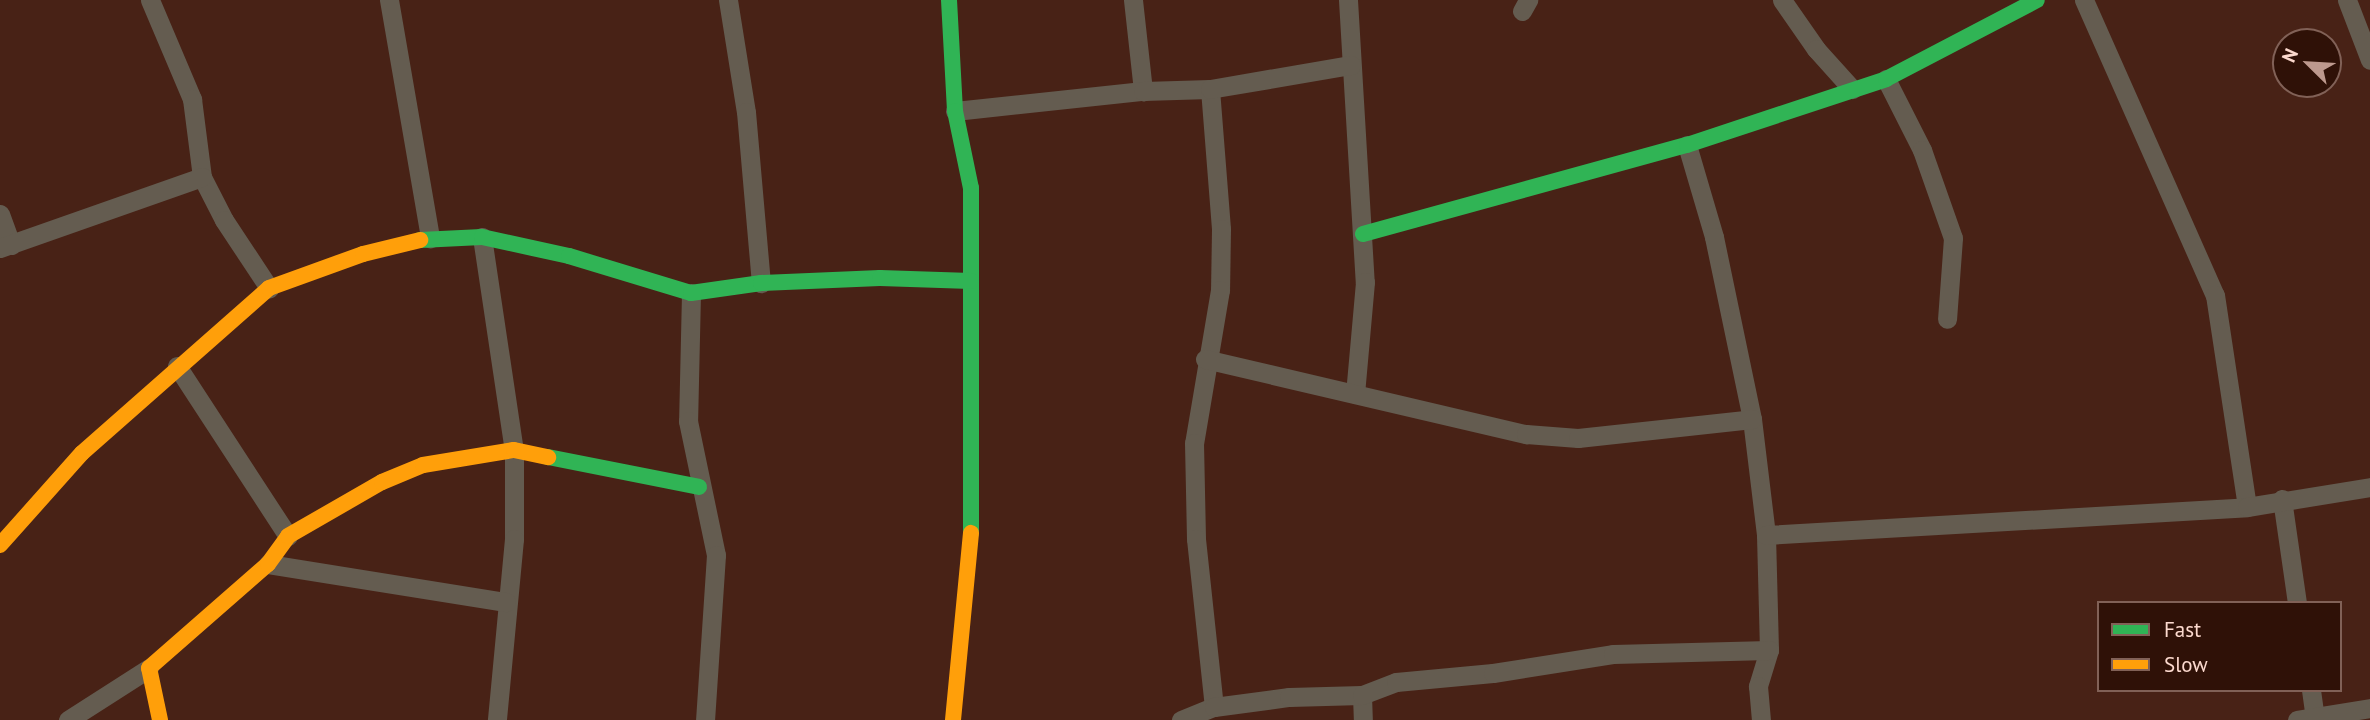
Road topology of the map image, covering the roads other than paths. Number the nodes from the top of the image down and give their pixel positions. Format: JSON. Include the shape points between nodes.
{"nodes":[{"id":1,"x":150,"y":0,"type":"edge"},
{"id":2,"x":389,"y":0,"type":"edge"},
{"id":3,"x":728,"y":0,"type":"edge"},
{"id":4,"x":949,"y":0,"type":"edge"},
{"id":5,"x":1133,"y":0,"type":"edge"},
{"id":6,"x":1348,"y":0,"type":"edge"},
{"id":7,"x":1783,"y":0,"type":"edge"},
{"id":8,"x":2037,"y":0,"type":"edge"},
{"id":9,"x":2084,"y":0,"type":"edge"},
{"id":10,"x":2347,"y":0,"type":"edge"},
{"id":11,"x":2370,"y":60,"type":"edge"},
{"id":12,"x":1351,"y":65,"type":"junction"},
{"id":13,"x":1886,"y":79,"type":"junction"},
{"id":14,"x":1210,"y":89,"type":"junction"},
{"id":15,"x":1852,"y":89,"type":"junction"},
{"id":16,"x":1143,"y":91,"type":"junction"},
{"id":17,"x":955,"y":111,"type":"junction"},
{"id":18,"x":1687,"y":145,"type":"junction"},
{"id":19,"x":202,"y":177,"type":"junction"},
{"id":20,"x":0,"y":214,"type":"edge"},
{"id":21,"x":1363,"y":234,"type":"junction"},
{"id":22,"x":482,"y":237,"type":"junction"},
{"id":23,"x":430,"y":238,"type":"junction"},
{"id":24,"x":6,"y":247,"type":"edge"},
{"id":25,"x":971,"y":281,"type":"junction"},
{"id":26,"x":761,"y":283,"type":"junction"},
{"id":27,"x":269,"y":288,"type":"junction"},
{"id":28,"x":691,"y":293,"type":"junction"},
{"id":29,"x":1947,"y":319,"type":"dead end"},
{"id":30,"x":1205,"y":359,"type":"junction"},
{"id":31,"x":177,"y":366,"type":"junction"},
{"id":32,"x":1355,"y":394,"type":"junction"},
{"id":33,"x":1752,"y":419,"type":"junction"},
{"id":34,"x":514,"y":450,"type":"junction"},
{"id":35,"x":699,"y":487,"type":"junction"},
{"id":36,"x":2370,"y":487,"type":"edge"},
{"id":37,"x":2282,"y":499,"type":"junction"},
{"id":38,"x":2247,"y":507,"type":"junction"},
{"id":39,"x":1766,"y":535,"type":"junction"},
{"id":40,"x":288,"y":536,"type":"junction"},
{"id":41,"x":0,"y":545,"type":"edge"},
{"id":42,"x":268,"y":564,"type":"junction"},
{"id":43,"x":2297,"y":601,"type":"edge"},
{"id":44,"x":506,"y":602,"type":"junction"},
{"id":45,"x":1769,"y":650,"type":"junction"},
{"id":46,"x":149,"y":668,"type":"junction"},
{"id":47,"x":2311,"y":692,"type":"edge"},
{"id":48,"x":1362,"y":695,"type":"junction"},
{"id":49,"x":1214,"y":707,"type":"junction"},
{"id":50,"x":2370,"y":708,"type":"edge"},
{"id":51,"x":2306,"y":718,"type":"edge"},
{"id":52,"x":68,"y":720,"type":"edge"},
{"id":53,"x":160,"y":720,"type":"edge"},
{"id":54,"x":497,"y":720,"type":"edge"},
{"id":55,"x":705,"y":720,"type":"edge"},
{"id":56,"x":953,"y":720,"type":"edge"},
{"id":57,"x":1181,"y":720,"type":"edge"},
{"id":58,"x":1363,"y":720,"type":"edge"},
{"id":59,"x":1761,"y":720,"type":"edge"}],
"edges":[{"from":1,"to":19,"type":"street","via":[[192,99]]},
{"from":2,"to":23,"type":"street"},
{"from":3,"to":26,"type":"street","via":[[746,112]]},
{"from":4,"to":17,"type":"street"},
{"from":5,"to":16,"type":"street"},
{"from":6,"to":12,"type":"street"},
{"from":7,"to":15,"type":"street","via":[[1816,49]]},
{"from":8,"to":13,"type":"street"},
{"from":9,"to":38,"type":"street","via":[[2215,295]]},
{"from":10,"to":11,"type":"street"},
{"from":12,"to":14,"type":"street"},
{"from":12,"to":21,"type":"street"},
{"from":13,"to":15,"type":"street"},
{"from":13,"to":29,"type":"street","via":[[1922,150],[1953,238]]},
{"from":14,"to":16,"type":"street"},
{"from":14,"to":30,"type":"street","via":[[1221,229],[1220,290]]},
{"from":15,"to":18,"type":"street"},
{"from":16,"to":17,"type":"street"},
{"from":17,"to":25,"type":"street","via":[[971,188]]},
{"from":18,"to":21,"type":"street"},
{"from":18,"to":33,"type":"street","via":[[1714,237]]},
{"from":19,"to":24,"type":"street"},
{"from":19,"to":27,"type":"street"},
{"from":20,"to":24,"type":"street"},
{"from":21,"to":32,"type":"street","via":[[1365,282]]},
{"from":22,"to":23,"type":"street"},
{"from":22,"to":28,"type":"street","via":[[569,256]]},
{"from":22,"to":34,"type":"street"},
{"from":23,"to":27,"type":"street","via":[[351,258]]},
{"from":25,"to":26,"type":"street","via":[[880,278]]},
{"from":25,"to":56,"type":"street","via":[[973,511]]},
{"from":26,"to":28,"type":"street"},
{"from":27,"to":31,"type":"street"},
{"from":28,"to":35,"type":"street","via":[[688,421]]},
{"from":30,"to":32,"type":"street"},
{"from":30,"to":49,"type":"street","via":[[1194,443],[1196,539]]},
{"from":31,"to":40,"type":"street"},
{"from":31,"to":41,"type":"street","via":[[53,483]]},
{"from":32,"to":33,"type":"street","via":[[1450,420],[1578,438]]},
{"from":33,"to":39,"type":"street"},
{"from":34,"to":35,"type":"street"},
{"from":34,"to":40,"type":"street","via":[[423,465],[382,482]]},
{"from":34,"to":44,"type":"street","via":[[514,539]]},
{"from":35,"to":55,"type":"street","via":[[716,555],[715,627]]},
{"from":36,"to":37,"type":"street"},
{"from":37,"to":38,"type":"street"},
{"from":37,"to":43,"type":"street"},
{"from":38,"to":39,"type":"street"},
{"from":39,"to":45,"type":"street"},
{"from":40,"to":42,"type":"street"},
{"from":42,"to":44,"type":"street"},
{"from":42,"to":46,"type":"street"},
{"from":44,"to":54,"type":"street"},
{"from":45,"to":48,"type":"street","via":[[1613,654],[1396,682]]},
{"from":45,"to":59,"type":"street","via":[[1758,686]]},
{"from":46,"to":52,"type":"street"},
{"from":46,"to":53,"type":"street"},
{"from":47,"to":51,"type":"street"},
{"from":48,"to":49,"type":"street","via":[[1289,697]]},
{"from":48,"to":58,"type":"street"},
{"from":49,"to":57,"type":"street"},
{"from":50,"to":51,"type":"street"}]}
